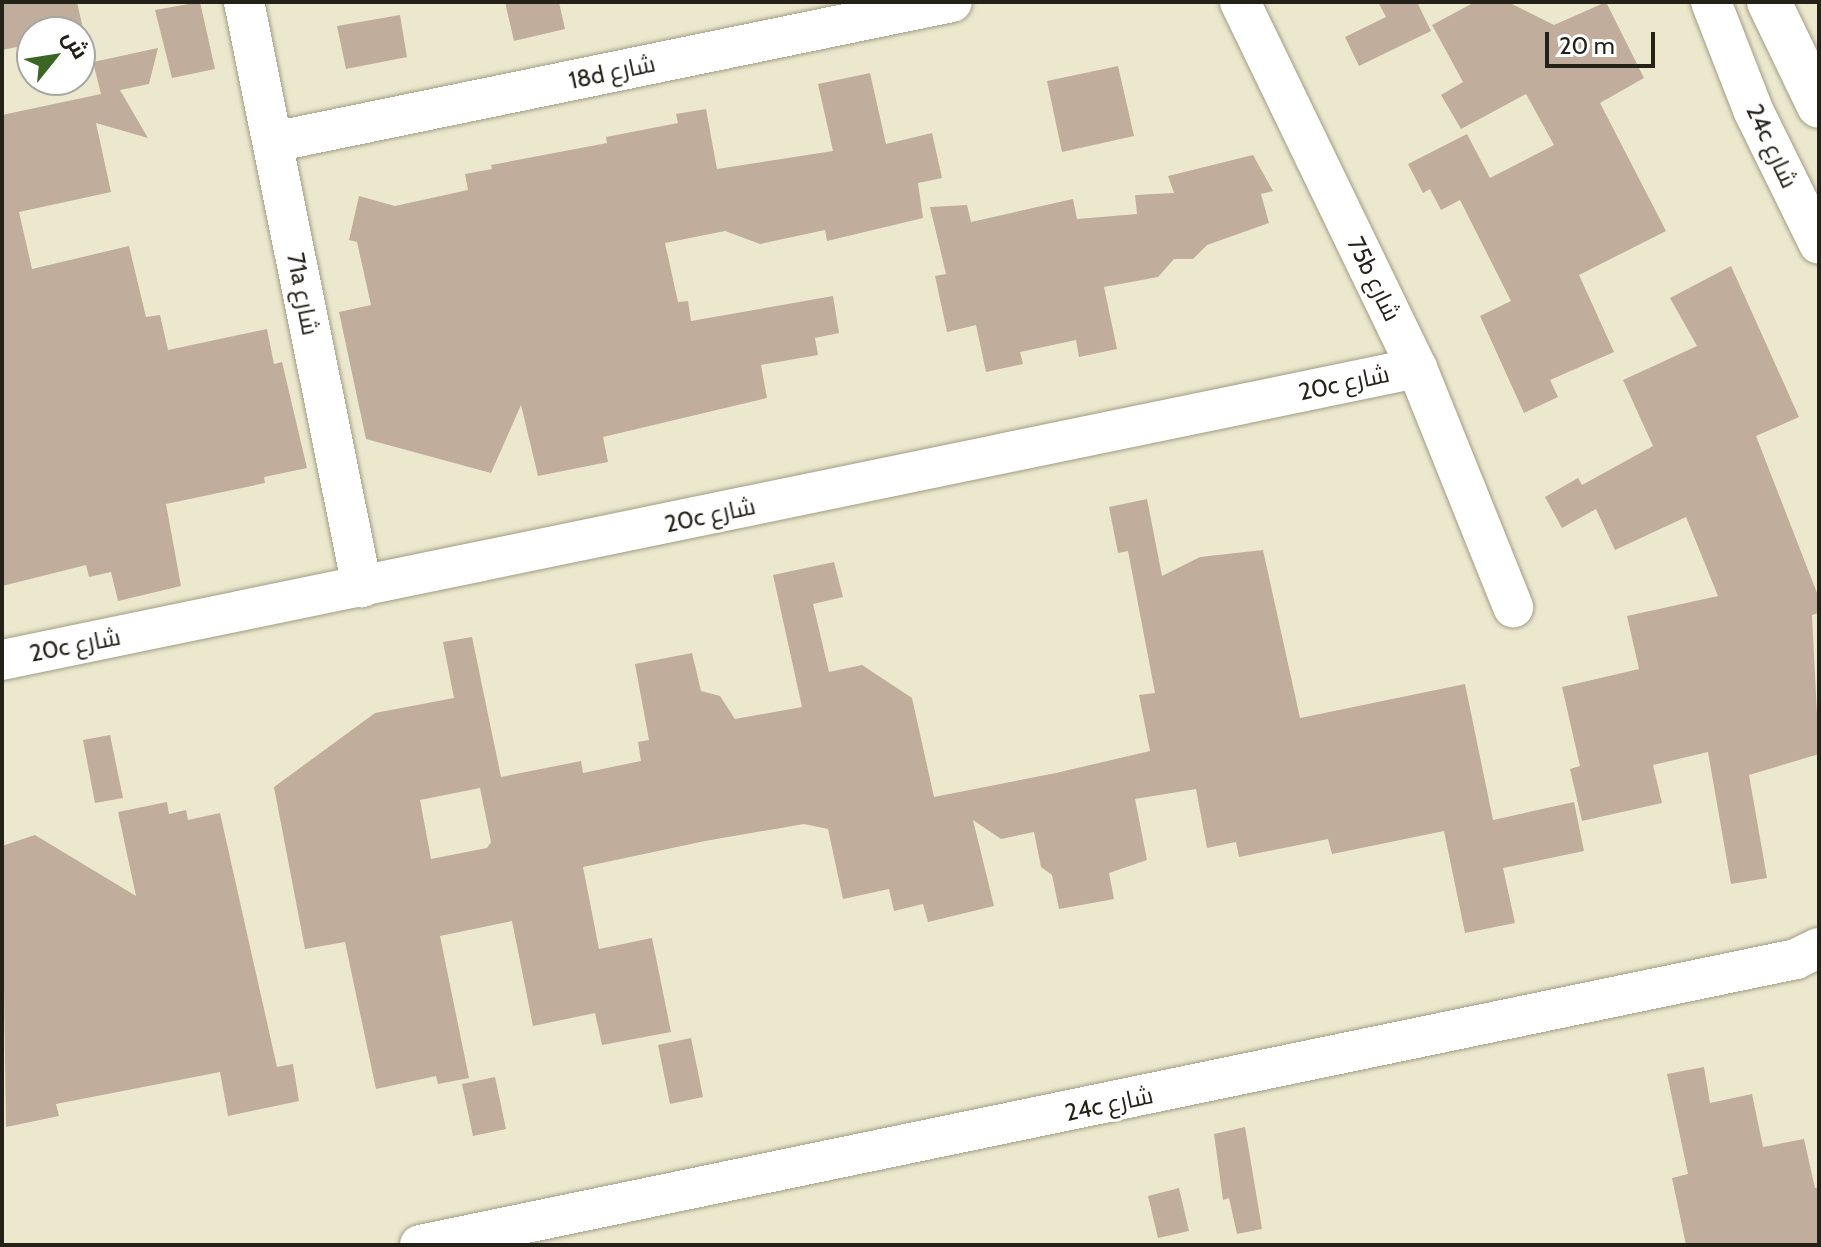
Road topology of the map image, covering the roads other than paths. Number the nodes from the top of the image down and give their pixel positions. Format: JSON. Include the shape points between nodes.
{"nodes":[{"id":1,"x":244,"y":2,"type":"edge"},
{"id":2,"x":952,"y":2,"type":"edge"},
{"id":3,"x":1240,"y":2,"type":"edge"},
{"id":4,"x":1711,"y":2,"type":"edge"},
{"id":5,"x":1769,"y":2,"type":"edge"},
{"id":6,"x":1819,"y":106,"type":"edge"},
{"id":7,"x":273,"y":142,"type":"junction"},
{"id":8,"x":1819,"y":244,"type":"edge"},
{"id":9,"x":1417,"y":368,"type":"junction"},
{"id":10,"x":362,"y":587,"type":"junction"},
{"id":11,"x":1513,"y":607,"type":"dead end"},
{"id":12,"x":2,"y":660,"type":"edge"},
{"id":13,"x":1811,"y":956,"type":"edge"},
{"id":14,"x":420,"y":1245,"type":"edge"}],
"edges":[{"from":1,"to":7,"type":"street","name":"71a شارع"},
{"from":2,"to":7,"type":"street","name":"18d شارع"},
{"from":3,"to":9,"type":"street","name":"75b شارع"},
{"from":4,"to":8,"type":"street","name":"24c شارع","via":[[1753,110]]},
{"from":5,"to":6,"type":"highway"},
{"from":7,"to":10,"type":"street","name":"71a شارع"},
{"from":9,"to":10,"type":"street","name":"20c شارع"},
{"from":9,"to":11,"type":"street","name":"75b شارع"},
{"from":10,"to":12,"type":"street","name":"20c شارع"},
{"from":13,"to":14,"type":"street","name":"24c شارع"}]}
